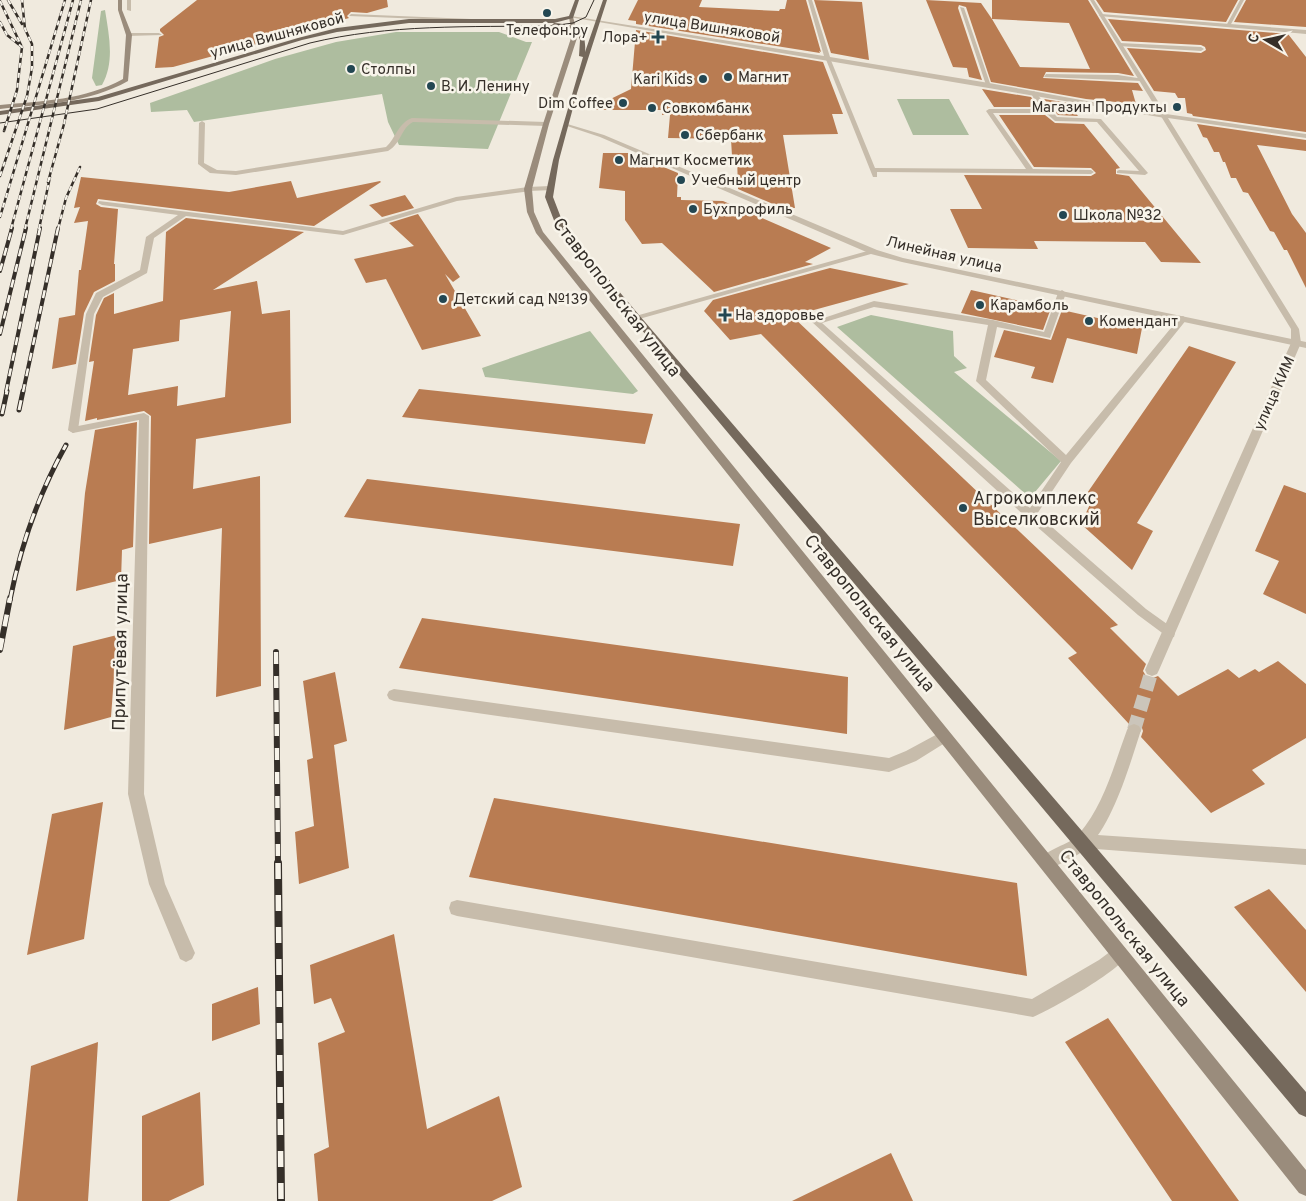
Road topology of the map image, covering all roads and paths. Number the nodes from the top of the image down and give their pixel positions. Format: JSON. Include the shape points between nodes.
{"nodes":[{"id":1,"x":120,"y":0,"type":"edge"},
{"id":2,"x":129,"y":0,"type":"edge"},
{"id":3,"x":577,"y":0,"type":"edge"},
{"id":4,"x":605,"y":0,"type":"edge"},
{"id":5,"x":810,"y":0,"type":"edge"},
{"id":6,"x":1100,"y":0,"type":"edge"},
{"id":7,"x":1242,"y":0,"type":"edge"},
{"id":8,"x":1093,"y":2,"type":"edge"},
{"id":9,"x":962,"y":8,"type":"dead end"},
{"id":10,"x":120,"y":10,"type":"junction"},
{"id":11,"x":1101,"y":15,"type":"junction"},
{"id":12,"x":571,"y":16,"type":"junction"},
{"id":13,"x":599,"y":21,"type":"junction"},
{"id":14,"x":516,"y":22,"type":"junction"},
{"id":15,"x":1228,"y":25,"type":"junction"},
{"id":16,"x":574,"y":27,"type":"junction"},
{"id":17,"x":350,"y":28,"type":"junction"},
{"id":18,"x":1306,"y":32,"type":"edge"},
{"id":19,"x":128,"y":35,"type":"junction"},
{"id":20,"x":159,"y":35,"type":"dead end"},
{"id":21,"x":1120,"y":45,"type":"junction"},
{"id":22,"x":1201,"y":49,"type":"dead end"},
{"id":23,"x":827,"y":58,"type":"junction"},
{"id":24,"x":581,"y":71,"type":"junction"},
{"id":25,"x":1046,"y":76,"type":"dead end"},
{"id":26,"x":1141,"y":79,"type":"junction"},
{"id":27,"x":989,"y":85,"type":"junction"},
{"id":28,"x":1034,"y":93,"type":"junction"},
{"id":29,"x":0,"y":107,"type":"edge"},
{"id":30,"x":1047,"y":111,"type":"junction"},
{"id":31,"x":0,"y":113,"type":"edge"},
{"id":32,"x":1165,"y":116,"type":"junction"},
{"id":33,"x":202,"y":123,"type":"dead end"},
{"id":34,"x":546,"y":124,"type":"junction"},
{"id":35,"x":566,"y":124,"type":"junction"},
{"id":36,"x":1306,"y":136,"type":"edge"},
{"id":37,"x":1031,"y":172,"type":"junction"},
{"id":38,"x":1091,"y":172,"type":"dead end"},
{"id":39,"x":1119,"y":172,"type":"dead end"},
{"id":40,"x":550,"y":188,"type":"junction"},
{"id":41,"x":528,"y":189,"type":"junction"},
{"id":42,"x":102,"y":203,"type":"dead end"},
{"id":43,"x":184,"y":214,"type":"junction"},
{"id":44,"x":874,"y":252,"type":"junction"},
{"id":45,"x":1062,"y":293,"type":"junction"},
{"id":46,"x":636,"y":316,"type":"junction"},
{"id":47,"x":1183,"y":319,"type":"junction"},
{"id":48,"x":993,"y":323,"type":"junction"},
{"id":49,"x":1301,"y":344,"type":"edge"},
{"id":50,"x":1067,"y":461,"type":"junction"},
{"id":51,"x":1031,"y":515,"type":"junction"},
{"id":52,"x":1169,"y":633,"type":"junction"},
{"id":53,"x":1152,"y":670,"type":"tunnel mouth"},
{"id":54,"x":394,"y":695,"type":"dead end"},
{"id":55,"x":1134,"y":730,"type":"tunnel mouth"},
{"id":56,"x":944,"y":737,"type":"junction"},
{"id":57,"x":1083,"y":841,"type":"junction"},
{"id":58,"x":1306,"y":857,"type":"edge"},
{"id":59,"x":1047,"y":862,"type":"junction"},
{"id":60,"x":457,"y":908,"type":"dead end"},
{"id":61,"x":186,"y":953,"type":"dead end"},
{"id":62,"x":1120,"y":954,"type":"junction"},
{"id":63,"x":1306,"y":1106,"type":"edge"},
{"id":64,"x":1306,"y":1186,"type":"edge"}],
"edges":[{"from":1,"to":10,"type":"main road"},
{"from":2,"to":10,"type":"street","via":[[129,10]]},
{"from":3,"to":12,"type":"main road"},
{"from":4,"to":13,"type":"main road","name":"Ставропольская улица"},
{"from":5,"to":23,"type":"street"},
{"from":6,"to":8,"type":"street"},
{"from":7,"to":15,"type":"street"},
{"from":8,"to":11,"type":"street","name":"улица КИМ"},
{"from":9,"to":27,"type":"street"},
{"from":10,"to":19,"type":"main road"},
{"from":11,"to":15,"type":"street"},
{"from":11,"to":21,"type":"street","name":"улица КИМ"},
{"from":12,"to":13,"type":"street","name":"улица Вишняковой"},
{"from":12,"to":14,"type":"main road","name":"улица Вишняковой","via":[[555,21]]},
{"from":12,"to":16,"type":"main road","name":"Ставропольская улица"},
{"from":13,"to":23,"type":"street","name":"улица Вишняковой"},
{"from":13,"to":24,"type":"main road","name":"Ставропольская улица"},
{"from":14,"to":16,"type":"main road"},
{"from":14,"to":17,"type":"main road","name":"улица Вишняковой","via":[[409,21]]},
{"from":14,"to":17,"type":"street","via":[[351,14]]},
{"from":15,"to":18,"type":"street"},
{"from":16,"to":24,"type":"main road","name":"Ставропольская улица","via":[[583,38]]},
{"from":16,"to":34,"type":"main road","name":"Ставропольская улица","via":[[575,35]]},
{"from":17,"to":31,"type":"main road","name":"улица Вишняковой","via":[[300,38],[99,99]]},
{"from":19,"to":20,"type":"street"},
{"from":19,"to":29,"type":"main road","via":[[126,80],[117,86],[81,96]]},
{"from":21,"to":22,"type":"street"},
{"from":21,"to":26,"type":"street","name":"улица КИМ"},
{"from":23,"to":27,"type":"street","name":"улица Вишняковой"},
{"from":23,"to":37,"type":"street","via":[[874,173]]},
{"from":24,"to":35,"type":"main road","name":"Ставропольская улица"},
{"from":25,"to":26,"type":"street"},
{"from":26,"to":32,"type":"street","name":"улица КИМ"},
{"from":27,"to":28,"type":"street","name":"улица Вишняковой"},
{"from":28,"to":30,"type":"street"},
{"from":28,"to":32,"type":"street","name":"улица Вишняковой"},
{"from":30,"to":37,"type":"street","via":[[989,111]]},
{"from":30,"to":39,"type":"street","via":[[1055,119],[1099,120],[1145,173]]},
{"from":32,"to":36,"type":"street","name":"улица Вишняковой"},
{"from":32,"to":49,"type":"street","name":"улица КИМ","via":[[1295,329]]},
{"from":33,"to":34,"type":"street","via":[[201,164],[217,173],[236,173],[388,149],[397,140],[400,127],[412,120]]},
{"from":34,"to":41,"type":"main road","name":"Ставропольская улица"},
{"from":35,"to":40,"type":"main road","name":"Ставропольская улица"},
{"from":35,"to":44,"type":"street","name":"Линейная улица","via":[[602,136]]},
{"from":37,"to":38,"type":"street"},
{"from":40,"to":41,"type":"street"},
{"from":40,"to":46,"type":"main road","name":"Ставропольская улица","via":[[549,197],[558,223]]},
{"from":41,"to":43,"type":"street","via":[[456,199],[343,233]]},
{"from":41,"to":56,"type":"main road","name":"Ставропольская улица","via":[[530,213],[540,233]]},
{"from":42,"to":43,"type":"street"},
{"from":43,"to":61,"type":"street","name":"Припутёвая улица","via":[[150,237],[144,271],[99,295],[90,314],[73,430],[144,416],[136,794],[157,884]]},
{"from":44,"to":45,"type":"street","name":"Линейная улица"},
{"from":44,"to":46,"type":"street"},
{"from":45,"to":47,"type":"street","name":"Линейная улица"},
{"from":45,"to":48,"type":"street","via":[[1047,336]]},
{"from":46,"to":57,"type":"main road","name":"Ставропольская улица"},
{"from":47,"to":49,"type":"street","name":"Линейная улица"},
{"from":47,"to":50,"type":"street"},
{"from":48,"to":50,"type":"street","via":[[981,381]]},
{"from":48,"to":51,"type":"street","via":[[874,304],[816,322]]},
{"from":49,"to":52,"type":"street","name":"улица КИМ"},
{"from":50,"to":51,"type":"street"},
{"from":51,"to":52,"type":"street"},
{"from":52,"to":53,"type":"street","name":"улица КИМ"},
{"from":54,"to":56,"type":"street","via":[[889,765]]},
{"from":55,"to":57,"type":"street","via":[[1101,811]]},
{"from":56,"to":59,"type":"main road","name":"Ставропольская улица"},
{"from":57,"to":58,"type":"street"},
{"from":57,"to":59,"type":"street"},
{"from":57,"to":63,"type":"main road","name":"Ставропольская улица"},
{"from":59,"to":62,"type":"main road","name":"Ставропольская улица"},
{"from":60,"to":62,"type":"street","via":[[1033,1008]]},
{"from":62,"to":64,"type":"main road","name":"Ставропольская улица"}]}
